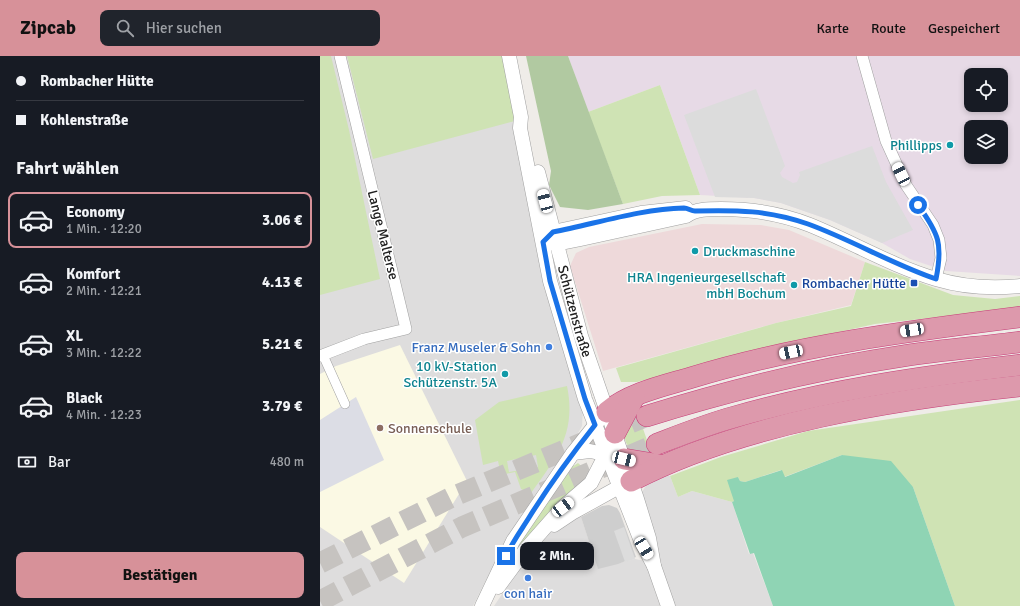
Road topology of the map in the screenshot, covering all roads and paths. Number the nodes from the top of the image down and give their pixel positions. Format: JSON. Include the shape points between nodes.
{"nodes":[{"id":1,"x":340,"y":56,"type":"edge"},
{"id":2,"x":509,"y":56,"type":"edge"},
{"id":3,"x":862,"y":56,"type":"edge"},
{"id":4,"x":550,"y":239,"type":"junction"},
{"id":5,"x":936,"y":279,"type":"junction"},
{"id":6,"x":1020,"y":286,"type":"edge"},
{"id":7,"x":1020,"y":317,"type":"edge"},
{"id":8,"x":1020,"y":342,"type":"edge"},
{"id":9,"x":322,"y":355,"type":"edge"},
{"id":10,"x":1020,"y":365,"type":"edge"},
{"id":11,"x":1020,"y":386,"type":"edge"},
{"id":12,"x":634,"y":397,"type":"junction"},
{"id":13,"x":345,"y":404,"type":"dead end"},
{"id":14,"x":647,"y":416,"type":"tunnel mouth"},
{"id":15,"x":601,"y":418,"type":"junction"},
{"id":16,"x":615,"y":433,"type":"junction"},
{"id":17,"x":657,"y":444,"type":"tunnel mouth"},
{"id":18,"x":572,"y":453,"type":"junction"},
{"id":19,"x":615,"y":456,"type":"junction"},
{"id":20,"x":660,"y":465,"type":"junction"},
{"id":21,"x":625,"y":484,"type":"junction"},
{"id":22,"x":532,"y":543,"type":"junction"},
{"id":23,"x":482,"y":606,"type":"edge"},
{"id":24,"x":668,"y":606,"type":"edge"}],
"edges":[{"from":1,"to":9,"type":"street","name":"Lange Malterse","via":[[406,329],[364,339]]},
{"from":2,"to":4,"type":"street","name":"Schützenstraße","via":[[521,117],[520,128]]},
{"from":3,"to":5,"type":"street","via":[[886,141],[906,185],[933,225],[939,240],[941,258]]},
{"from":4,"to":5,"type":"street","via":[[641,213],[685,208],[693,211],[734,209],[776,215],[808,224],[906,269]]},
{"from":4,"to":15,"type":"street","name":"Schützenstraße","via":[[581,336]]},
{"from":5,"to":6,"type":"street","via":[[986,288]]},
{"from":7,"to":12,"type":"highway","via":[[928,328],[821,346],[714,371]]},
{"from":8,"to":14,"type":"highway","via":[[904,356],[832,368],[753,385]]},
{"from":9,"to":13,"type":"street","name":"Lange Malterse"},
{"from":10,"to":17,"type":"highway","via":[[888,382],[800,400],[734,417]]},
{"from":11,"to":20,"type":"highway","via":[[849,411],[740,438]]},
{"from":12,"to":15,"type":"highway","via":[[620,401]]},
{"from":12,"to":16,"type":"highway"},
{"from":15,"to":16,"type":"street"},
{"from":15,"to":18,"type":"street"},
{"from":15,"to":19,"type":"street"},
{"from":16,"to":19,"type":"street"},
{"from":18,"to":19,"type":"street","via":[[590,451]]},
{"from":18,"to":23,"type":"street","via":[[513,541]]},
{"from":19,"to":20,"type":"highway"},
{"from":19,"to":21,"type":"street"},
{"from":19,"to":22,"type":"street","via":[[591,483],[563,507]]},
{"from":20,"to":21,"type":"highway"},
{"from":21,"to":22,"type":"street","via":[[572,513]]},
{"from":21,"to":24,"type":"street","via":[[649,538],[654,566]]},
{"from":22,"to":23,"type":"street"}]}
